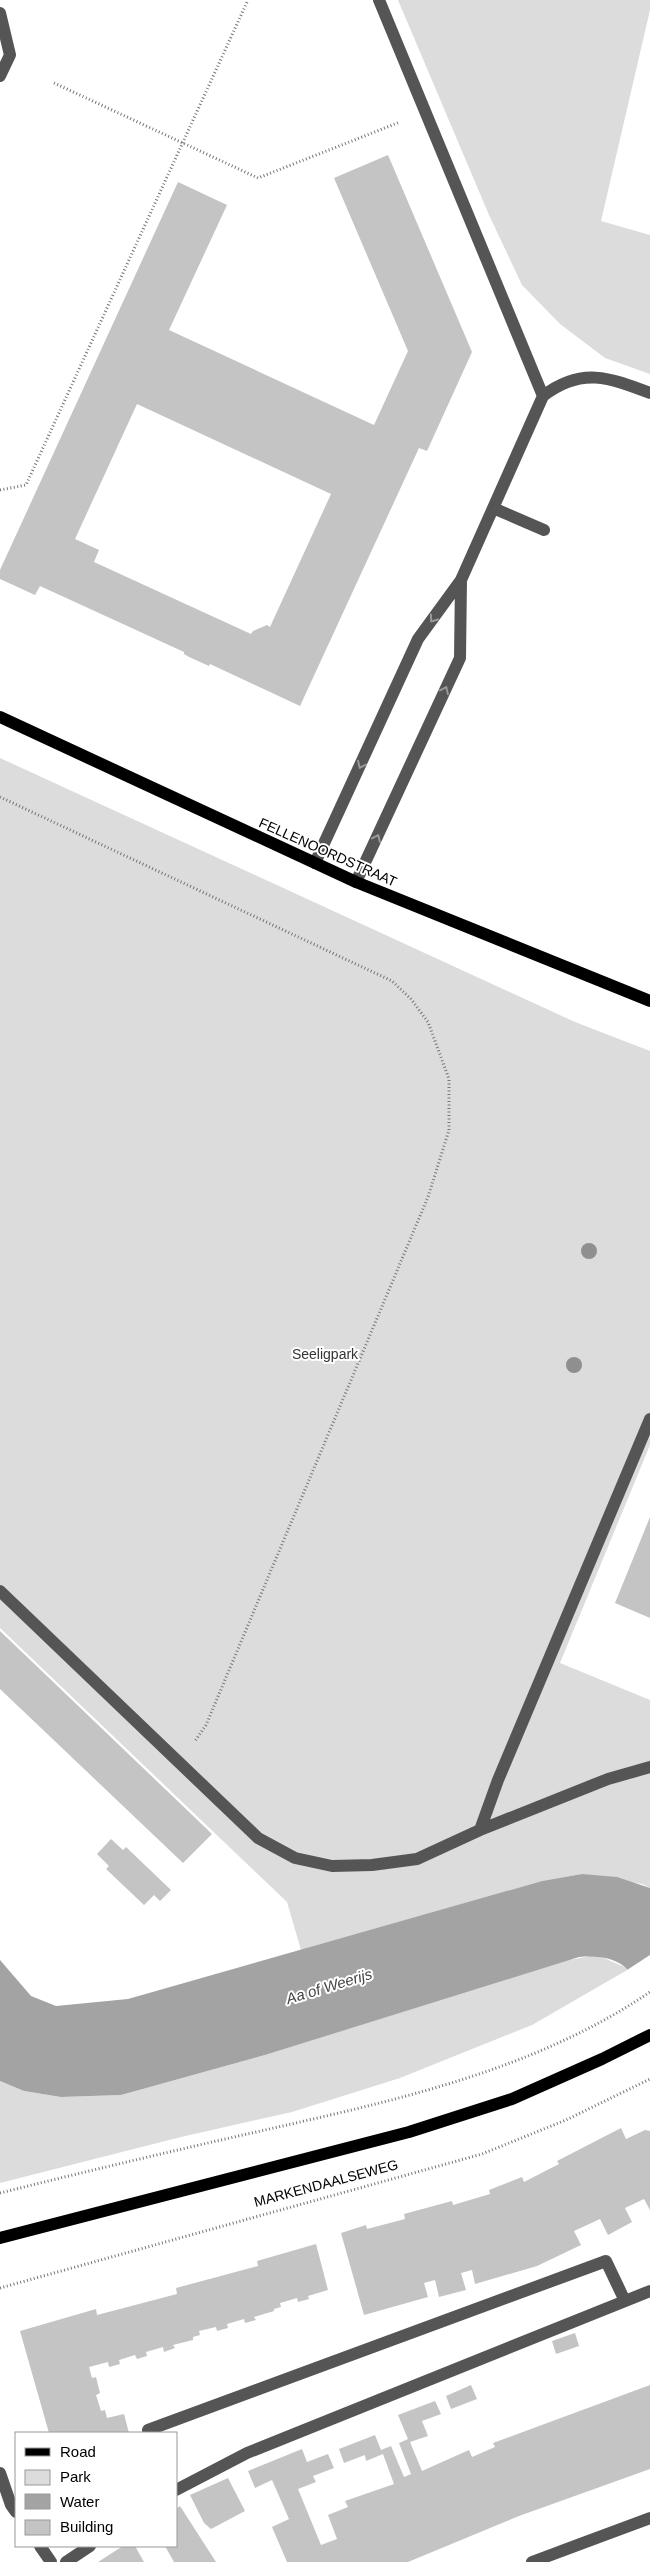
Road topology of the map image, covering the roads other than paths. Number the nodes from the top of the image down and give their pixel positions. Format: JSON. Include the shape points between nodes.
{"nodes":[{"id":1,"x":378,"y":0,"type":"edge"},
{"id":2,"x":0,"y":13,"type":"edge"},
{"id":3,"x":0,"y":76,"type":"edge"},
{"id":4,"x":650,"y":393,"type":"edge"},
{"id":5,"x":543,"y":396,"type":"junction"},
{"id":6,"x":493,"y":508,"type":"junction"},
{"id":7,"x":544,"y":530,"type":"dead end"},
{"id":8,"x":461,"y":580,"type":"junction"},
{"id":9,"x":0,"y":717,"type":"edge"},
{"id":10,"x":315,"y":863,"type":"junction"},
{"id":11,"x":356,"y":882,"type":"junction"},
{"id":12,"x":650,"y":1001,"type":"edge"},
{"id":13,"x":650,"y":1419,"type":"edge"},
{"id":14,"x":0,"y":1591,"type":"edge"},
{"id":15,"x":650,"y":1767,"type":"edge"},
{"id":16,"x":480,"y":1830,"type":"junction"},
{"id":17,"x":648,"y":2036,"type":"edge"},
{"id":18,"x":0,"y":2238,"type":"edge"},
{"id":19,"x":650,"y":2290,"type":"edge"},
{"id":20,"x":625,"y":2301,"type":"junction"},
{"id":21,"x":149,"y":2432,"type":"edge"},
{"id":22,"x":0,"y":2473,"type":"edge"},
{"id":23,"x":178,"y":2489,"type":"edge"},
{"id":24,"x":15,"y":2511,"type":"edge"},
{"id":25,"x":650,"y":2518,"type":"edge"},
{"id":26,"x":41,"y":2547,"type":"edge"},
{"id":27,"x":88,"y":2547,"type":"edge"},
{"id":28,"x":51,"y":2562,"type":"edge"},
{"id":29,"x":66,"y":2562,"type":"edge"},
{"id":30,"x":532,"y":2562,"type":"edge"}],
"edges":[{"from":1,"to":5,"type":"street"},
{"from":2,"to":3,"type":"street","via":[[10,55]]},
{"from":4,"to":5,"type":"street","via":[[601,376],[570,381]]},
{"from":5,"to":6,"type":"street"},
{"from":6,"to":7,"type":"street"},
{"from":6,"to":8,"type":"street"},
{"from":8,"to":10,"type":"street","one_way":true,"via":[[418,639]]},
{"from":11,"to":8,"type":"street","one_way":true,"via":[[460,658]]},
{"from":9,"to":10,"type":"main road","name":"FELLENOORDSTRAAT"},
{"from":10,"to":11,"type":"main road","name":"FELLENOORDSTRAAT"},
{"from":11,"to":12,"type":"main road","name":"FELLENOORDSTRAAT"},
{"from":13,"to":16,"type":"street"},
{"from":14,"to":16,"type":"street","via":[[258,1838],[295,1858],[332,1866],[417,1859]]},
{"from":15,"to":16,"type":"street","via":[[608,1779]]},
{"from":17,"to":18,"type":"main road","name":"MARKENDAALSEWEG","via":[[559,2079],[465,2116]]},
{"from":19,"to":20,"type":"street"},
{"from":20,"to":21,"type":"street","via":[[606,2260]]},
{"from":20,"to":23,"type":"street","via":[[247,2453]]},
{"from":22,"to":24,"type":"street"},
{"from":25,"to":30,"type":"street"},
{"from":26,"to":28,"type":"street"},
{"from":27,"to":29,"type":"street"}]}
